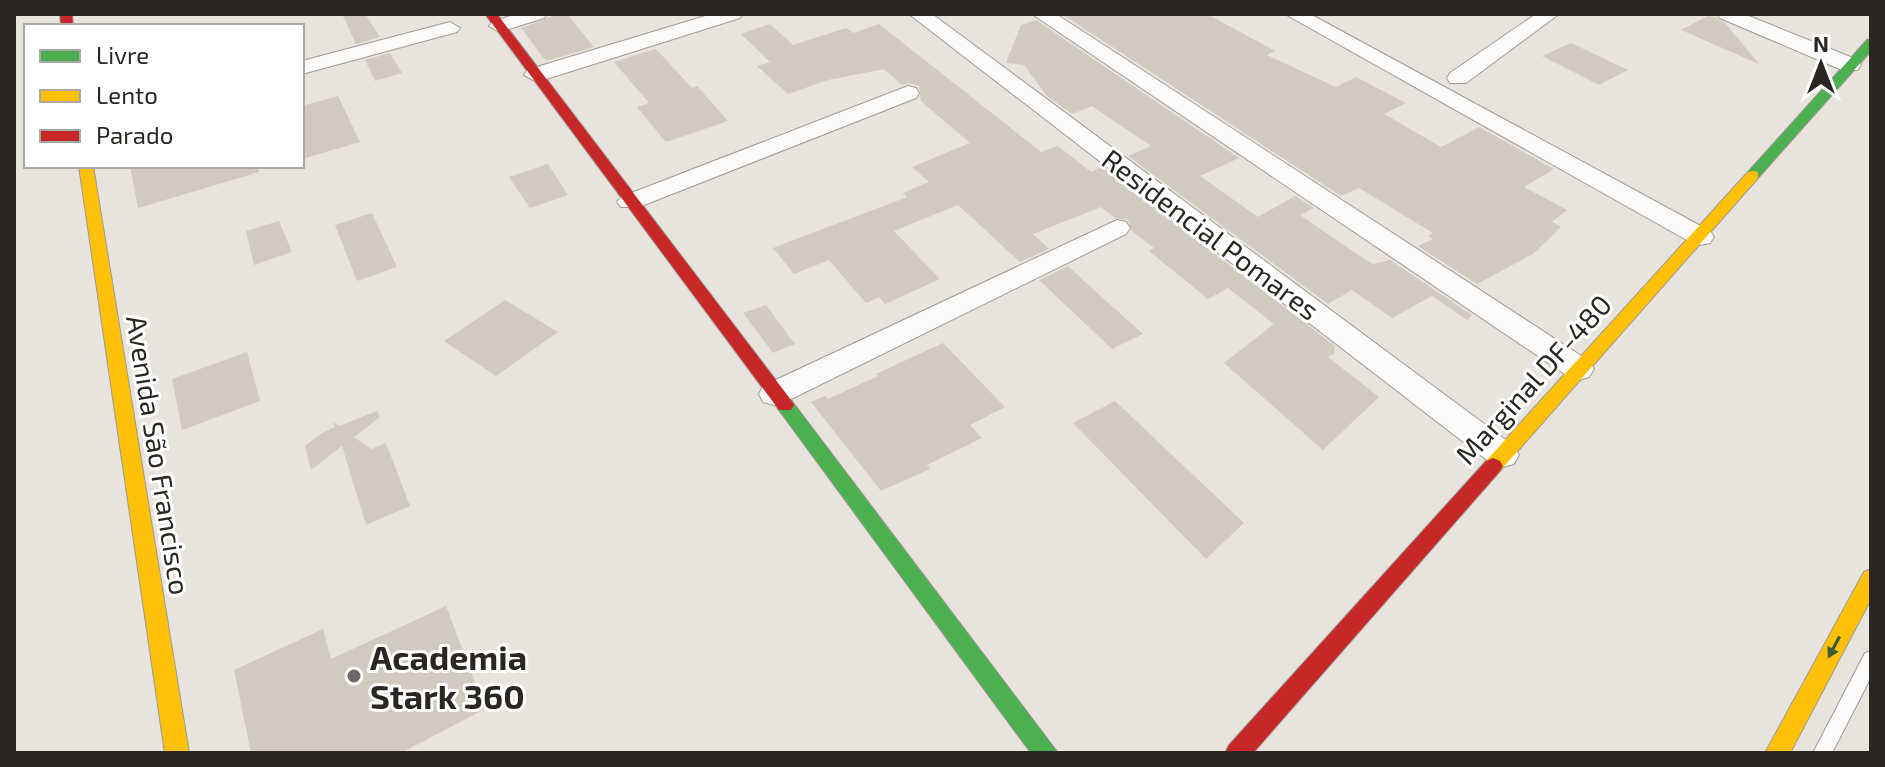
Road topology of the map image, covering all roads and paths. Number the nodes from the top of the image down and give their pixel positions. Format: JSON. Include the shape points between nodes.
{"nodes":[{"id":1,"x":537,"y":14,"type":"edge"},
{"id":2,"x":733,"y":14,"type":"edge"},
{"id":3,"x":919,"y":14,"type":"edge"},
{"id":4,"x":1042,"y":14,"type":"edge"},
{"id":5,"x":1295,"y":14,"type":"edge"},
{"id":6,"x":1549,"y":14,"type":"edge"},
{"id":7,"x":1727,"y":14,"type":"edge"},
{"id":8,"x":495,"y":20,"type":"edge"},
{"id":9,"x":450,"y":28,"type":"dead end"},
{"id":10,"x":1871,"y":43,"type":"edge"},
{"id":11,"x":1850,"y":65,"type":"junction"},
{"id":12,"x":304,"y":67,"type":"edge"},
{"id":13,"x":535,"y":75,"type":"junction"},
{"id":14,"x":1458,"y":78,"type":"dead end"},
{"id":15,"x":908,"y":93,"type":"dead end"},
{"id":16,"x":86,"y":168,"type":"edge"},
{"id":17,"x":630,"y":202,"type":"junction"},
{"id":18,"x":1117,"y":228,"type":"dead end"},
{"id":19,"x":1701,"y":237,"type":"junction"},
{"id":20,"x":1579,"y":369,"type":"junction"},
{"id":21,"x":774,"y":394,"type":"junction"},
{"id":22,"x":1503,"y":455,"type":"junction"},
{"id":23,"x":1871,"y":578,"type":"edge"},
{"id":24,"x":1871,"y":659,"type":"edge"},
{"id":25,"x":177,"y":753,"type":"edge"},
{"id":26,"x":1046,"y":753,"type":"edge"},
{"id":27,"x":1237,"y":753,"type":"edge"},
{"id":28,"x":1777,"y":753,"type":"edge"},
{"id":29,"x":1822,"y":753,"type":"edge"}],
"edges":[{"from":1,"to":8,"type":"street"},
{"from":2,"to":13,"type":"street"},
{"from":3,"to":22,"type":"street","name":"Residencial Pomares"},
{"from":4,"to":20,"type":"street"},
{"from":5,"to":19,"type":"street"},
{"from":6,"to":14,"type":"street"},
{"from":7,"to":11,"type":"street"},
{"from":8,"to":13,"type":"street"},
{"from":9,"to":12,"type":"street"},
{"from":10,"to":11,"type":"street","name":"Marginal DF-480"},
{"from":11,"to":19,"type":"street","name":"Marginal DF-480"},
{"from":13,"to":17,"type":"street"},
{"from":15,"to":17,"type":"street"},
{"from":16,"to":25,"type":"street","name":"Avenida São Francisco"},
{"from":17,"to":21,"type":"street"},
{"from":18,"to":21,"type":"street"},
{"from":19,"to":20,"type":"street","name":"Marginal DF-480"},
{"from":20,"to":22,"type":"street","name":"Marginal DF-480"},
{"from":21,"to":26,"type":"street"},
{"from":22,"to":27,"type":"street","name":"Marginal DF-480"},
{"from":23,"to":28,"type":"street","one_way":true},
{"from":24,"to":29,"type":"lane"}]}
